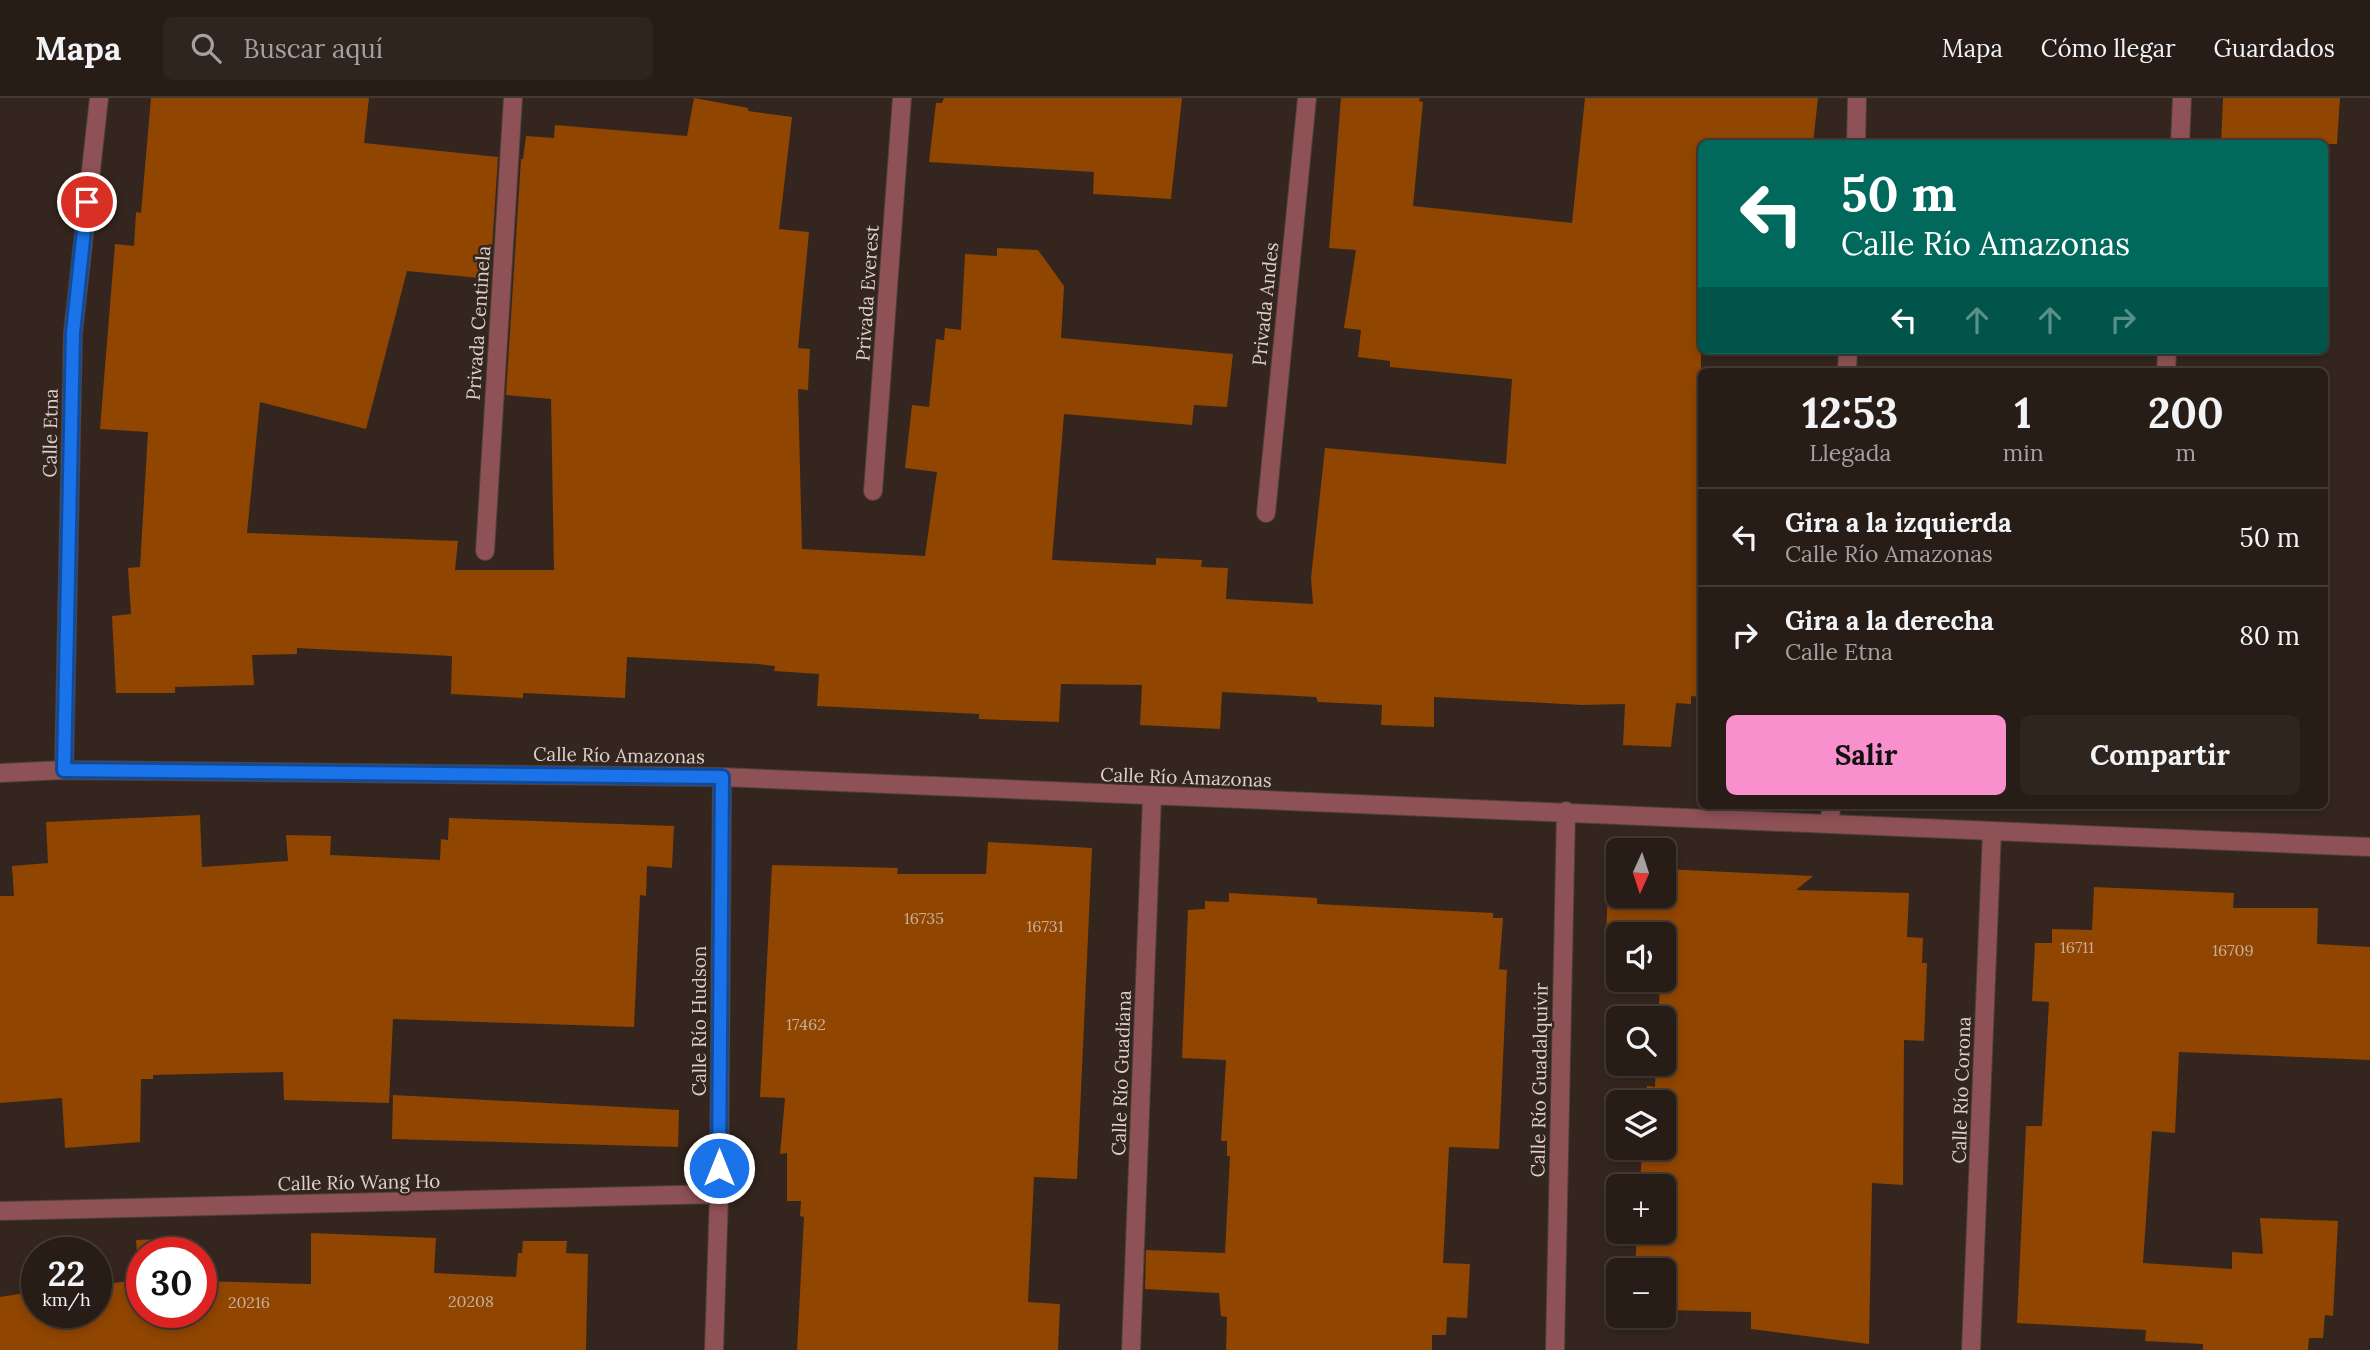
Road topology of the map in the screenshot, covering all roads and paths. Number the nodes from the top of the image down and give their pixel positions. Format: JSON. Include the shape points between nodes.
{"nodes":[{"id":1,"x":99,"y":98,"type":"edge"},
{"id":2,"x":513,"y":98,"type":"edge"},
{"id":3,"x":902,"y":98,"type":"edge"},
{"id":4,"x":1307,"y":98,"type":"edge"},
{"id":5,"x":1857,"y":98,"type":"edge"},
{"id":6,"x":2182,"y":98,"type":"edge"},
{"id":7,"x":1856,"y":140,"type":"edge"},
{"id":8,"x":2179,"y":140,"type":"edge"},
{"id":9,"x":873,"y":491,"type":"dead end"},
{"id":10,"x":1266,"y":513,"type":"dead end"},
{"id":11,"x":485,"y":551,"type":"dead end"},
{"id":12,"x":64,"y":770,"type":"junction"},
{"id":13,"x":0,"y":773,"type":"edge"},
{"id":14,"x":722,"y":777,"type":"junction"},
{"id":15,"x":1152,"y":797,"type":"junction"},
{"id":16,"x":1566,"y":811,"type":"junction"},
{"id":17,"x":1831,"y":814,"type":"edge"},
{"id":18,"x":1992,"y":831,"type":"junction"},
{"id":19,"x":2370,"y":847,"type":"edge"},
{"id":20,"x":719,"y":1194,"type":"junction"},
{"id":21,"x":0,"y":1211,"type":"edge"},
{"id":22,"x":714,"y":1350,"type":"edge"},
{"id":23,"x":1131,"y":1350,"type":"edge"},
{"id":24,"x":1555,"y":1350,"type":"edge"},
{"id":25,"x":1971,"y":1350,"type":"edge"}],
"edges":[{"from":1,"to":12,"type":"street","name":"Calle Etna","via":[[73,333]]},
{"from":2,"to":11,"type":"street","name":"Privada Centinela"},
{"from":3,"to":9,"type":"street","name":"Privada Everest"},
{"from":4,"to":10,"type":"street","name":"Privada Andes"},
{"from":5,"to":7,"type":"street"},
{"from":6,"to":8,"type":"street"},
{"from":12,"to":13,"type":"street","name":"Calle Río Amazonas"},
{"from":12,"to":14,"type":"street","name":"Calle Río Amazonas"},
{"from":14,"to":15,"type":"street","name":"Calle Río Amazonas"},
{"from":14,"to":20,"type":"street","name":"Calle Río Hudson"},
{"from":15,"to":16,"type":"street","name":"Calle Río Amazonas"},
{"from":15,"to":23,"type":"street","name":"Calle Río Guadiana"},
{"from":16,"to":17,"type":"street","name":"Calle Río Amazonas"},
{"from":16,"to":24,"type":"street","name":"Calle Río Guadalquivir"},
{"from":17,"to":18,"type":"street","name":"Calle Río Amazonas"},
{"from":18,"to":19,"type":"street","name":"Calle Río Amazonas"},
{"from":18,"to":25,"type":"street","name":"Calle Río Corona"},
{"from":20,"to":21,"type":"street","name":"Calle Río Wang Ho"},
{"from":20,"to":22,"type":"street","name":"Calle Río Hudson"}]}
